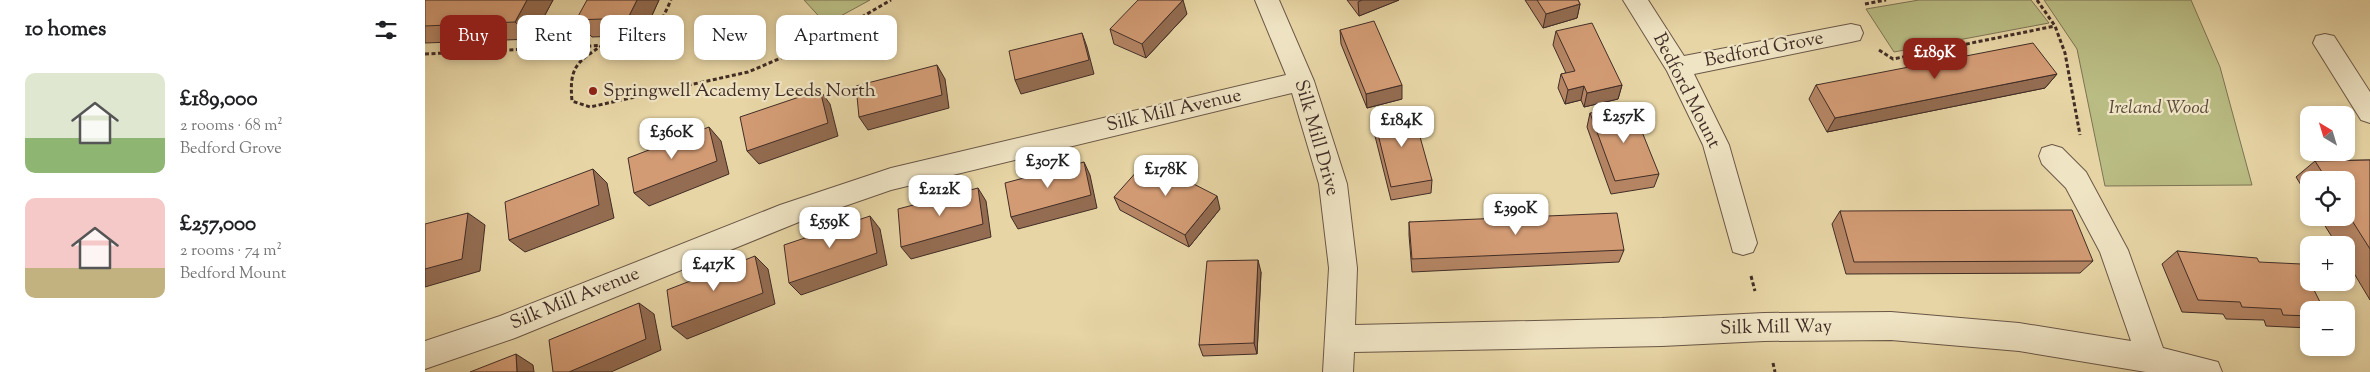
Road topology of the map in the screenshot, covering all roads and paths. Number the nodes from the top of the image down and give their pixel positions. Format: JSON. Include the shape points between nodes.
{"nodes":[{"id":1,"x":671,"y":0,"type":"edge"},
{"id":2,"x":891,"y":0,"type":"edge"},
{"id":3,"x":1267,"y":0,"type":"edge"},
{"id":4,"x":1635,"y":0,"type":"edge"},
{"id":5,"x":2037,"y":0,"type":"edge"},
{"id":6,"x":664,"y":15,"type":"edge"},
{"id":7,"x":2055,"y":26,"type":"junction"},
{"id":8,"x":1851,"y":33,"type":"joint"},
{"id":9,"x":2325,"y":43,"type":"dead end"},
{"id":10,"x":600,"y":45,"type":"edge"},
{"id":11,"x":600,"y":47,"type":"edge"},
{"id":12,"x":425,"y":54,"type":"edge"},
{"id":13,"x":1678,"y":67,"type":"junction"},
{"id":14,"x":1301,"y":81,"type":"junction"},
{"id":15,"x":2370,"y":112,"type":"edge"},
{"id":16,"x":2052,"y":156,"type":"dead end"},
{"id":17,"x":2080,"y":187,"type":"junction"},
{"id":18,"x":1743,"y":243,"type":"dead end"},
{"id":19,"x":1341,"y":339,"type":"junction"},
{"id":20,"x":425,"y":355,"type":"edge"},
{"id":21,"x":2152,"y":359,"type":"junction"},
{"id":22,"x":1338,"y":372,"type":"edge"},
{"id":23,"x":2207,"y":372,"type":"edge"}],
"edges":[{"from":1,"to":6,"type":"path"},
{"from":2,"to":11,"type":"path","via":[[819,42],[748,72],[590,107],[573,101],[570,80],[582,58]]},
{"from":3,"to":14,"type":"street","name":"Silk Mill Drive"},
{"from":4,"to":13,"type":"street","name":"Bedford Mount"},
{"from":5,"to":7,"type":"path"},
{"from":7,"to":8,"type":"path","via":[[1893,59]]},
{"from":7,"to":17,"type":"path","via":[[2065,53],[2084,156]]},
{"from":8,"to":13,"type":"street","name":"Bedford Grove"},
{"from":9,"to":15,"type":"street"},
{"from":10,"to":12,"type":"path"},
{"from":13,"to":18,"type":"street","name":"Bedford Mount","via":[[1716,145]]},
{"from":14,"to":19,"type":"street","name":"Silk Mill Drive","via":[[1333,184],[1343,268]]},
{"from":14,"to":20,"type":"street","name":"Silk Mill Avenue","via":[[891,179],[790,213],[504,328]]},
{"from":16,"to":17,"type":"street"},
{"from":17,"to":21,"type":"street","via":[[2114,250]]},
{"from":19,"to":21,"type":"street","name":"Silk Mill Way","via":[[1891,326],[2019,337]]},
{"from":19,"to":22,"type":"street","name":"Silk Mill Drive"},
{"from":21,"to":23,"type":"street","name":"Silk Mill Way"}]}
